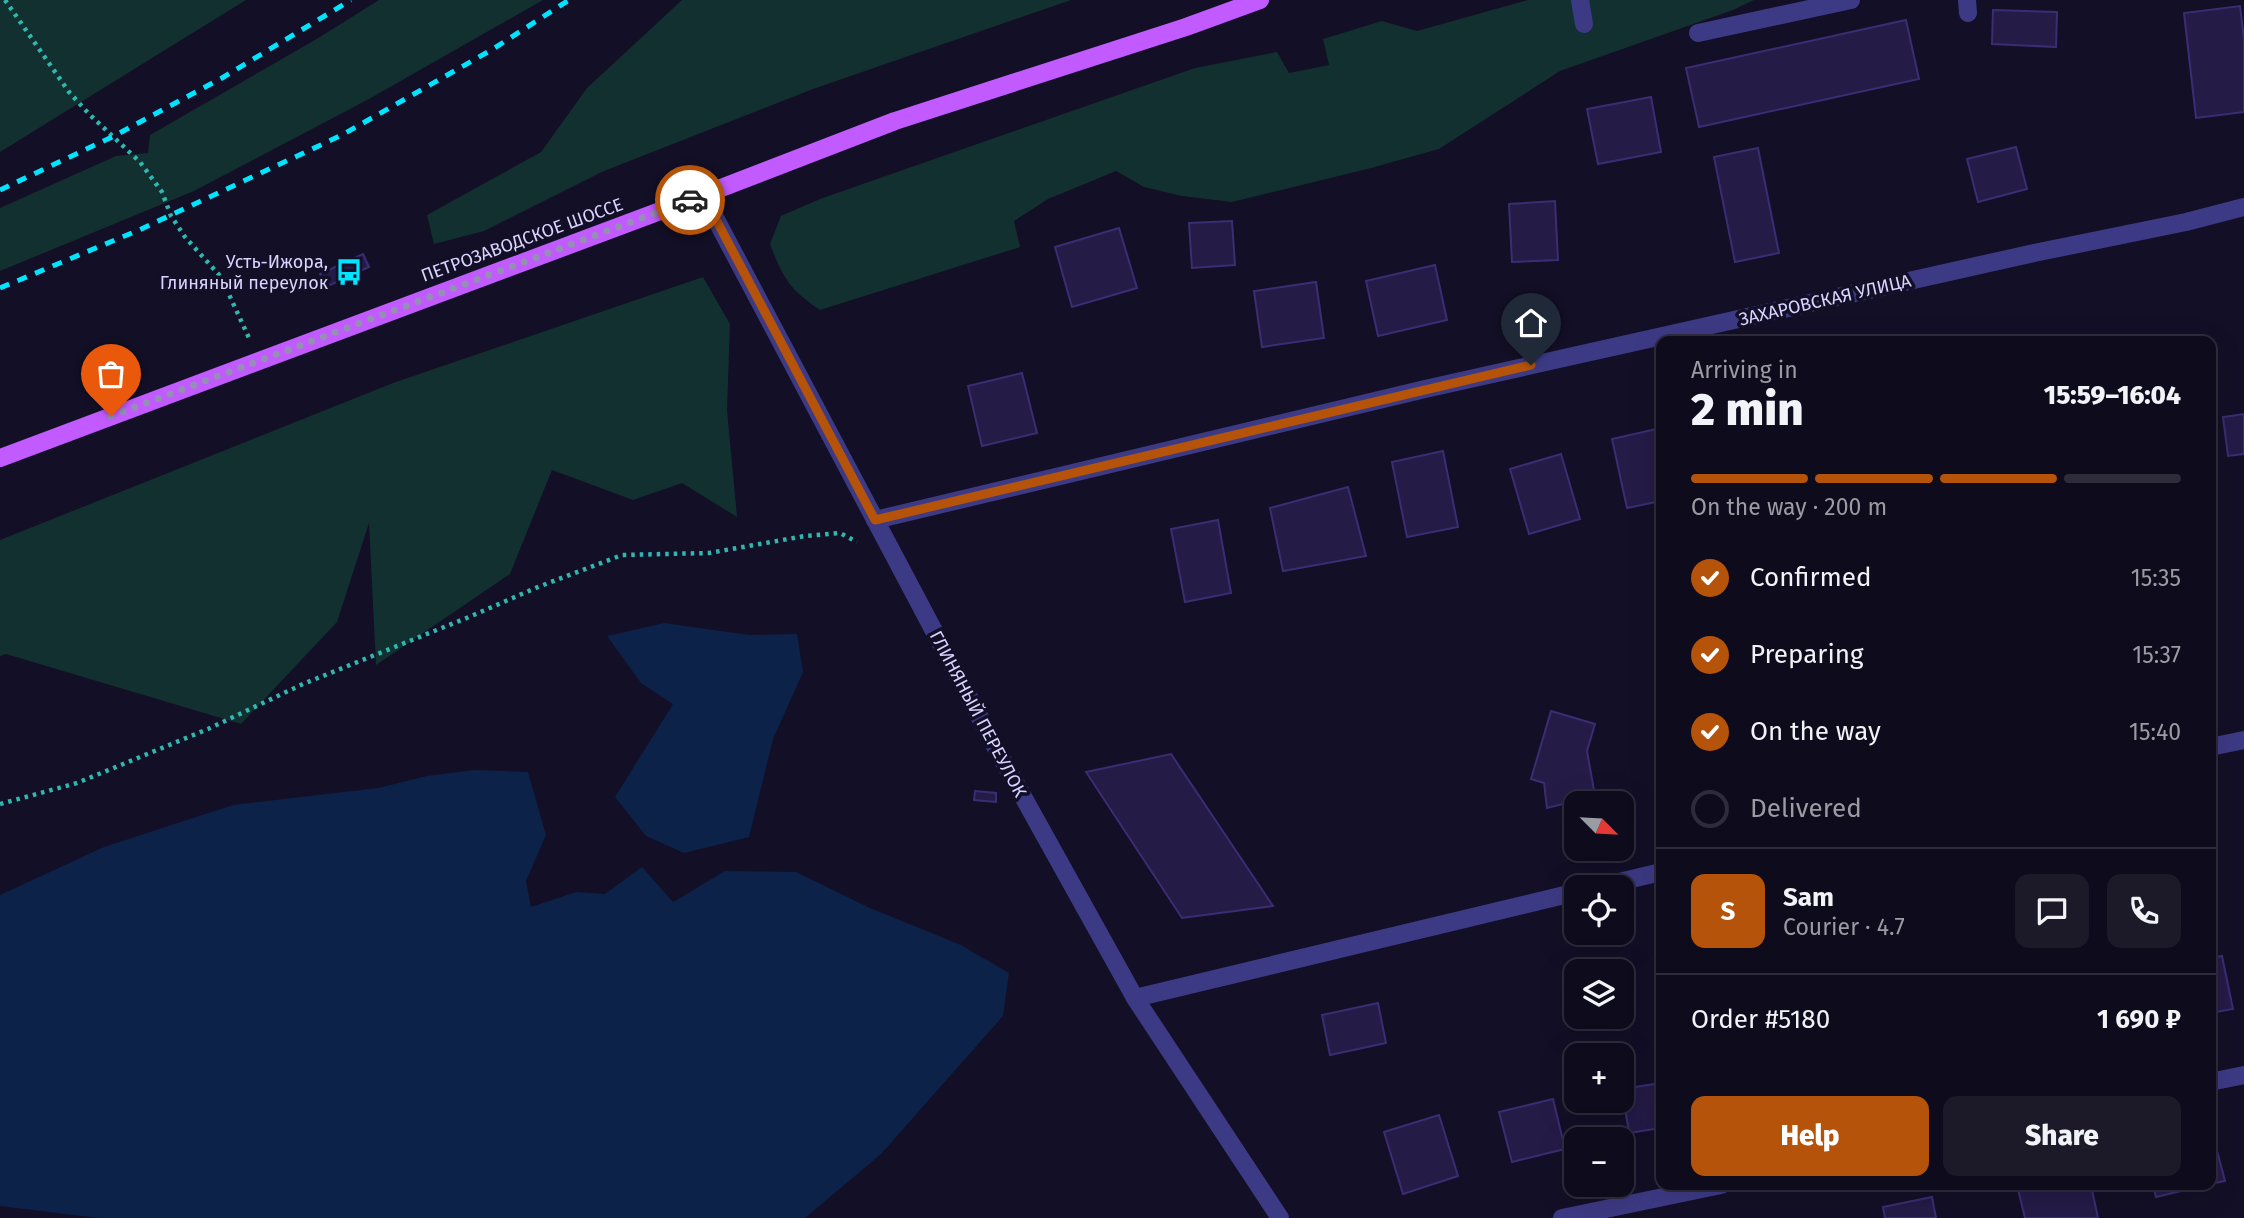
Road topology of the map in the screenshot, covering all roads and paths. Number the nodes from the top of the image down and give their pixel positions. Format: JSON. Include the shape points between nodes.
{"nodes":[{"id":1,"x":5,"y":0,"type":"edge"},
{"id":2,"x":1260,"y":0,"type":"edge"},
{"id":3,"x":1580,"y":0,"type":"edge"},
{"id":4,"x":1851,"y":0,"type":"edge"},
{"id":5,"x":1584,"y":24,"type":"dead end"},
{"id":6,"x":1698,"y":33,"type":"dead end"},
{"id":7,"x":703,"y":195,"type":"junction"},
{"id":8,"x":2244,"y":206,"type":"edge"},
{"id":9,"x":1663,"y":336,"type":"edge"},
{"id":10,"x":1656,"y":337,"type":"edge"},
{"id":11,"x":260,"y":360,"type":"junction"},
{"id":12,"x":0,"y":458,"type":"edge"},
{"id":13,"x":875,"y":520,"type":"junction"},
{"id":14,"x":889,"y":547,"type":"junction"},
{"id":15,"x":2244,"y":740,"type":"edge"},
{"id":16,"x":2216,"y":746,"type":"edge"},
{"id":17,"x":0,"y":804,"type":"edge"},
{"id":18,"x":1656,"y":873,"type":"edge"},
{"id":19,"x":1634,"y":878,"type":"edge"},
{"id":20,"x":1564,"y":895,"type":"edge"},
{"id":21,"x":1135,"y":998,"type":"junction"},
{"id":22,"x":2244,"y":1075,"type":"edge"},
{"id":23,"x":2216,"y":1081,"type":"edge"},
{"id":24,"x":1696,"y":1190,"type":"edge"},
{"id":25,"x":1280,"y":1218,"type":"edge"},
{"id":26,"x":1562,"y":1218,"type":"edge"}],
"edges":[{"from":1,"to":11,"type":"path","via":[[69,92],[140,162],[162,192],[185,237],[222,277]]},
{"from":2,"to":7,"type":"main road","name":"ПЕТРОЗАВОДСКОЕ ШОССЕ","via":[[895,121]]},
{"from":3,"to":5,"type":"street"},
{"from":4,"to":6,"type":"street"},
{"from":7,"to":11,"type":"main road","name":"ПЕТРОЗАВОДСКОЕ ШОССЕ"},
{"from":7,"to":13,"type":"street","name":"ГЛИНЯНЫЙ ПЕРЕУЛОК"},
{"from":8,"to":9,"type":"street","name":"ЗАХАРОВСКАЯ УЛИЦА"},
{"from":10,"to":13,"type":"street","name":"ЗАХАРОВСКАЯ УЛИЦА"},
{"from":11,"to":12,"type":"main road","name":"ПЕТРОЗАВОДСКОЕ ШОССЕ"},
{"from":13,"to":14,"type":"street","name":"ГЛИНЯНЫЙ ПЕРЕУЛОК"},
{"from":14,"to":17,"type":"path","via":[[871,549],[840,533],[709,552],[622,555],[303,684],[89,778]]},
{"from":14,"to":21,"type":"street","name":"ГЛИНЯНЫЙ ПЕРЕУЛОК"},
{"from":15,"to":16,"type":"street"},
{"from":18,"to":19,"type":"street"},
{"from":20,"to":21,"type":"street"},
{"from":21,"to":25,"type":"street","name":"ГЛИНЯНЫЙ ПЕРЕУЛОК"},
{"from":22,"to":23,"type":"street"},
{"from":24,"to":26,"type":"street"}]}
